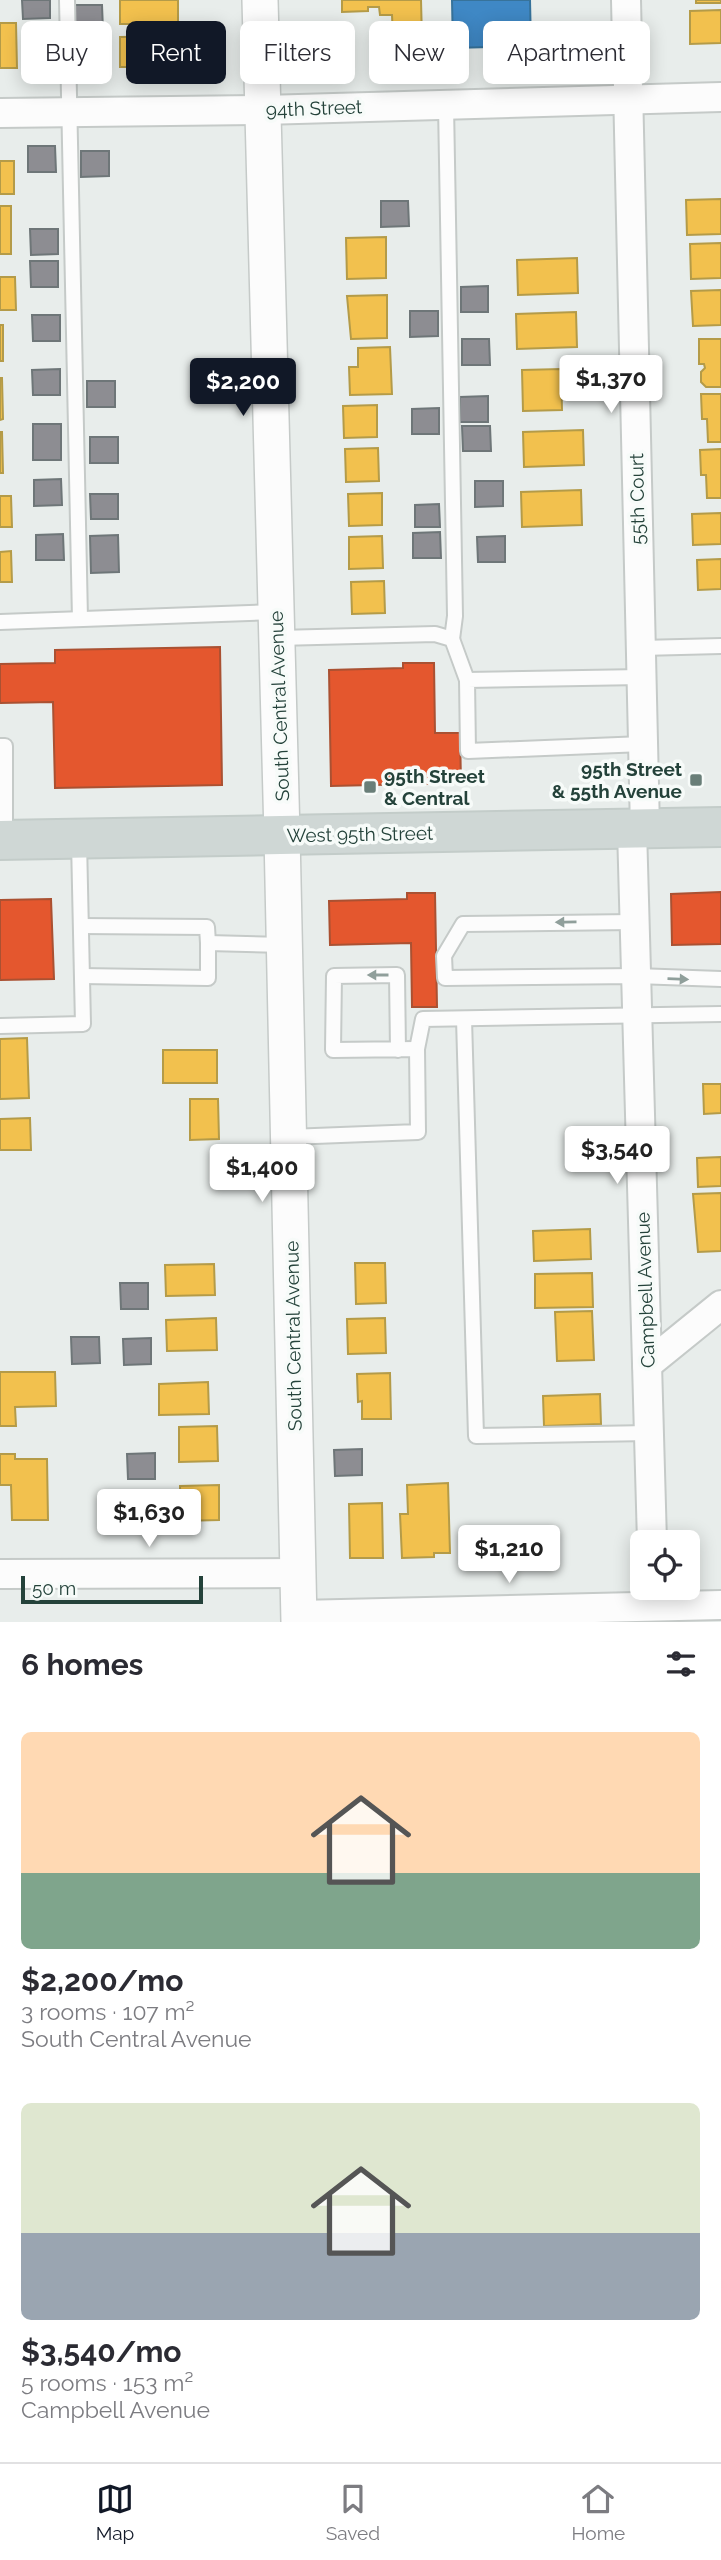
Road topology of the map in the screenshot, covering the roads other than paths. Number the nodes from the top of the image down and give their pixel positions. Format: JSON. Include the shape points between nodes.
{"nodes":[{"id":1,"x":67,"y":0,"type":"edge"},
{"id":2,"x":260,"y":0,"type":"edge"},
{"id":3,"x":626,"y":0,"type":"edge"},
{"id":4,"x":721,"y":97,"type":"edge"},
{"id":5,"x":628,"y":100,"type":"junction"},
{"id":6,"x":446,"y":105,"type":"junction"},
{"id":7,"x":263,"y":110,"type":"junction"},
{"id":8,"x":70,"y":112,"type":"junction"},
{"id":9,"x":0,"y":113,"type":"edge"},
{"id":10,"x":80,"y":619,"type":"junction"},
{"id":11,"x":0,"y":622,"type":"edge"},
{"id":12,"x":276,"y":625,"type":"junction"},
{"id":13,"x":452,"y":639,"type":"junction"},
{"id":14,"x":721,"y":646,"type":"edge"},
{"id":15,"x":641,"y":648,"type":"junction"},
{"id":16,"x":642,"y":677,"type":"junction"},
{"id":17,"x":467,"y":680,"type":"junction"},
{"id":18,"x":643,"y":744,"type":"junction"},
{"id":19,"x":0,"y":746,"type":"edge"},
{"id":20,"x":721,"y":827,"type":"edge"},
{"id":21,"x":638,"y":829,"type":"junction"},
{"id":22,"x":282,"y":835,"type":"junction"},
{"id":23,"x":3,"y":840,"type":"edge"},
{"id":24,"x":79,"y":840,"type":"junction"},
{"id":25,"x":634,"y":922,"type":"junction"},
{"id":26,"x":81,"y":926,"type":"junction"},
{"id":27,"x":208,"y":943,"type":"junction"},
{"id":28,"x":284,"y":945,"type":"junction"},
{"id":29,"x":82,"y":976,"type":"junction"},
{"id":30,"x":636,"y":976,"type":"junction"},
{"id":31,"x":721,"y":979,"type":"edge"},
{"id":32,"x":721,"y":1014,"type":"edge"},
{"id":33,"x":637,"y":1016,"type":"junction"},
{"id":34,"x":464,"y":1019,"type":"junction"},
{"id":35,"x":0,"y":1026,"type":"edge"},
{"id":36,"x":417,"y":1049,"type":"junction"},
{"id":37,"x":398,"y":1050,"type":"junction"},
{"id":38,"x":289,"y":1137,"type":"junction"},
{"id":39,"x":721,"y":1305,"type":"edge"},
{"id":40,"x":647,"y":1365,"type":"junction"},
{"id":41,"x":649,"y":1433,"type":"junction"},
{"id":42,"x":652,"y":1530,"type":"edge"},
{"id":43,"x":298,"y":1573,"type":"junction"},
{"id":44,"x":0,"y":1574,"type":"edge"},
{"id":45,"x":650,"y":1605,"type":"edge"},
{"id":46,"x":721,"y":1605,"type":"edge"},
{"id":47,"x":299,"y":1619,"type":"edge"}],
"edges":[{"from":1,"to":8,"type":"lane"},
{"from":2,"to":7,"type":"street","name":"South Central Avenue"},
{"from":3,"to":5,"type":"street","name":"55th Court"},
{"from":4,"to":5,"type":"street","name":"94th Street"},
{"from":5,"to":6,"type":"street","name":"94th Street"},
{"from":5,"to":15,"type":"street","name":"55th Court"},
{"from":6,"to":7,"type":"street","name":"94th Street"},
{"from":6,"to":13,"type":"lane"},
{"from":7,"to":8,"type":"street","name":"94th Street"},
{"from":7,"to":12,"type":"street","name":"South Central Avenue"},
{"from":8,"to":9,"type":"street","name":"94th Street"},
{"from":8,"to":10,"type":"lane"},
{"from":10,"to":11,"type":"lane"},
{"from":10,"to":12,"type":"lane"},
{"from":12,"to":13,"type":"lane","via":[[435,634]]},
{"from":12,"to":22,"type":"street","name":"South Central Avenue"},
{"from":13,"to":17,"type":"lane"},
{"from":14,"to":15,"type":"lane"},
{"from":15,"to":16,"type":"street","name":"55th Court"},
{"from":16,"to":17,"type":"lane"},
{"from":16,"to":18,"type":"street","name":"55th Court"},
{"from":17,"to":18,"type":"lane","via":[[468,751]]},
{"from":18,"to":21,"type":"street","name":"55th Court"},
{"from":19,"to":23,"type":"lane","via":[[5,746]]},
{"from":20,"to":21,"type":"main road","name":"West 95th Street"},
{"from":21,"to":22,"type":"main road","name":"West 95th Street"},
{"from":21,"to":25,"type":"street","name":"Campbell Avenue"},
{"from":22,"to":24,"type":"main road","name":"West 95th Street"},
{"from":22,"to":28,"type":"street","name":"South Central Avenue"},
{"from":23,"to":24,"type":"main road","name":"West 95th Street"},
{"from":24,"to":26,"type":"lane"},
{"from":25,"to":30,"type":"street","name":"Campbell Avenue"},
{"from":25,"to":30,"type":"lane","one_way":true,"via":[[463,924],[444,956],[445,978]]},
{"from":26,"to":27,"type":"lane","via":[[207,927]]},
{"from":26,"to":29,"type":"lane"},
{"from":27,"to":28,"type":"lane"},
{"from":27,"to":29,"type":"lane","via":[[208,978]]},
{"from":28,"to":38,"type":"street","name":"South Central Avenue"},
{"from":29,"to":35,"type":"lane","via":[[83,1024]]},
{"from":30,"to":31,"type":"lane","one_way":true},
{"from":30,"to":33,"type":"street","name":"Campbell Avenue"},
{"from":32,"to":33,"type":"lane"},
{"from":33,"to":34,"type":"lane"},
{"from":33,"to":40,"type":"street","name":"Campbell Avenue"},
{"from":34,"to":36,"type":"lane","via":[[423,1020]]},
{"from":34,"to":41,"type":"lane","via":[[476,1436]]},
{"from":36,"to":37,"type":"lane"},
{"from":36,"to":38,"type":"lane","via":[[418,1132]]},
{"from":37,"to":37,"type":"lane","one_way":true,"via":[[397,975],[334,976],[333,1050]]},
{"from":38,"to":43,"type":"street","name":"South Central Avenue"},
{"from":39,"to":40,"type":"street"},
{"from":40,"to":41,"type":"street","name":"Campbell Avenue"},
{"from":41,"to":42,"type":"street","name":"Campbell Avenue"},
{"from":43,"to":44,"type":"street"},
{"from":43,"to":47,"type":"street","name":"South Central Avenue"},
{"from":45,"to":46,"type":"street"},
{"from":45,"to":47,"type":"street"}]}
